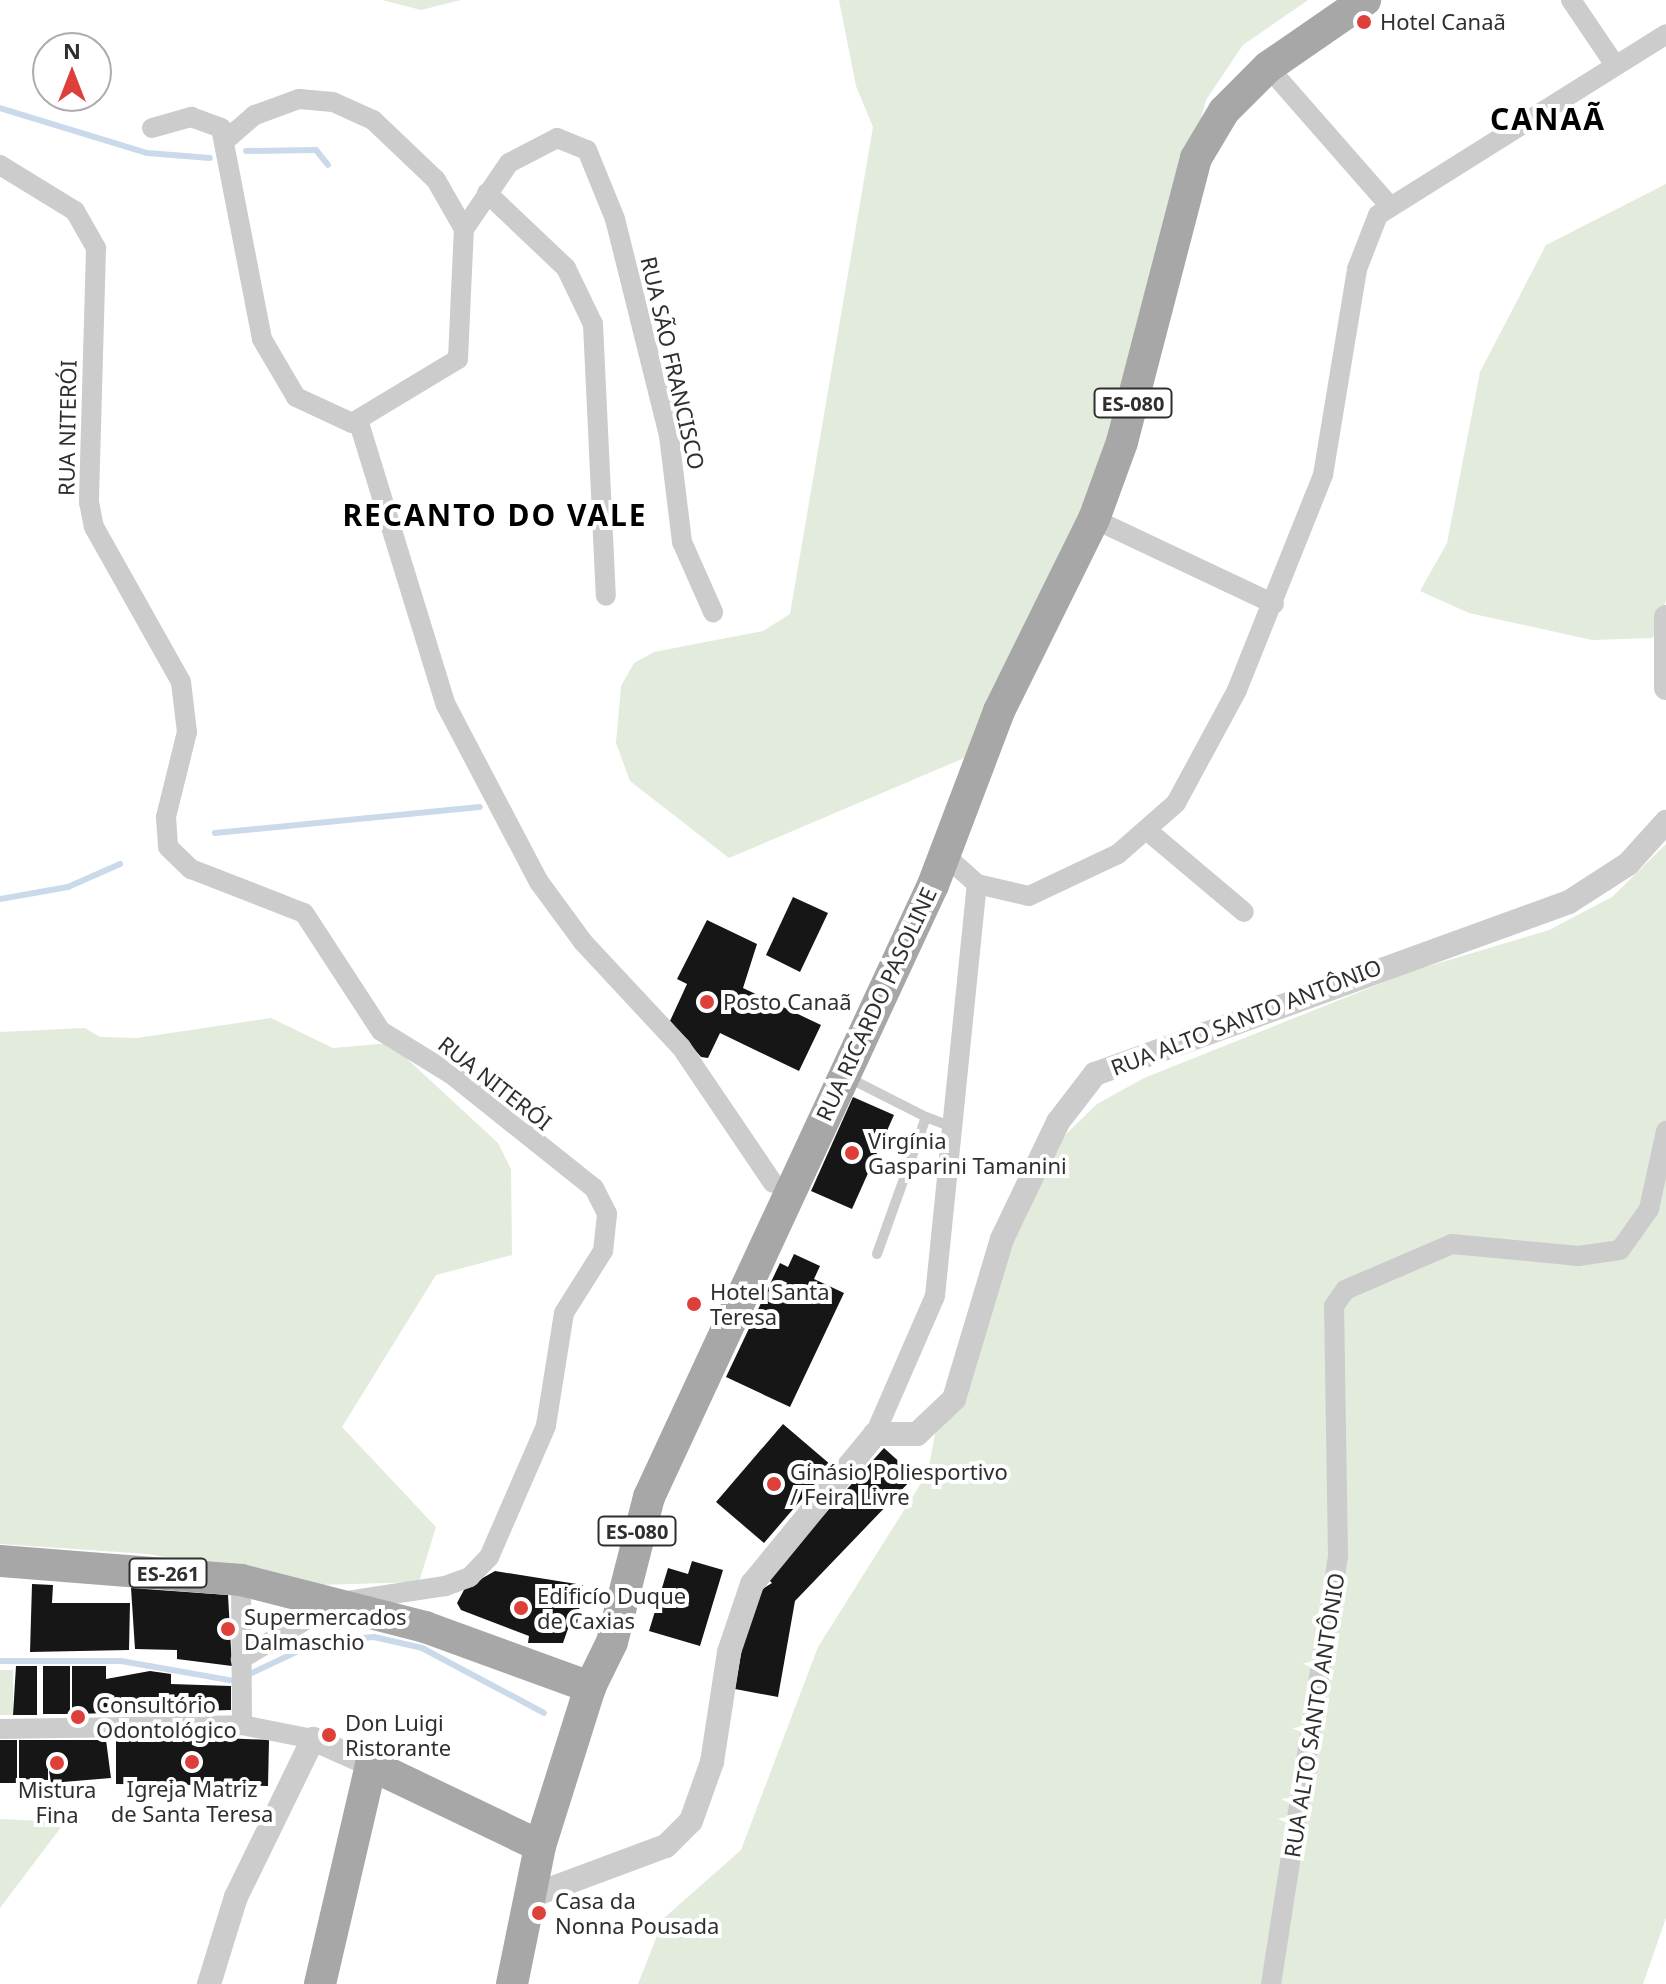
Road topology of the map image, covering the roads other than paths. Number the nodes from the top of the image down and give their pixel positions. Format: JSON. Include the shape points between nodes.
{"nodes":[{"id":1,"x":1365,"y":0,"type":"edge"},
{"id":2,"x":1571,"y":0,"type":"edge"},
{"id":3,"x":1666,"y":34,"type":"edge"},
{"id":4,"x":1615,"y":65,"type":"junction"},
{"id":5,"x":1268,"y":67,"type":"junction"},
{"id":6,"x":152,"y":128,"type":"dead end"},
{"id":7,"x":227,"y":139,"type":"junction"},
{"id":8,"x":0,"y":165,"type":"edge"},
{"id":9,"x":487,"y":193,"type":"junction"},
{"id":10,"x":1387,"y":203,"type":"junction"},
{"id":11,"x":464,"y":229,"type":"junction"},
{"id":12,"x":359,"y":423,"type":"junction"},
{"id":13,"x":1094,"y":519,"type":"junction"},
{"id":14,"x":606,"y":596,"type":"dead end"},
{"id":15,"x":1274,"y":604,"type":"junction"},
{"id":16,"x":713,"y":612,"type":"dead end"},
{"id":17,"x":1666,"y":617,"type":"edge"},
{"id":18,"x":1666,"y":688,"type":"edge"},
{"id":19,"x":1666,"y":822,"type":"edge"},
{"id":20,"x":1149,"y":832,"type":"junction"},
{"id":21,"x":940,"y":851,"type":"junction"},
{"id":22,"x":977,"y":884,"type":"junction"},
{"id":23,"x":1244,"y":912,"type":"dead end"},
{"id":24,"x":844,"y":1075,"type":"junction"},
{"id":25,"x":926,"y":1117,"type":"junction"},
{"id":26,"x":952,"y":1127,"type":"junction"},
{"id":27,"x":1666,"y":1131,"type":"edge"},
{"id":28,"x":773,"y":1183,"type":"junction"},
{"id":29,"x":877,"y":1254,"type":"dead end"},
{"id":30,"x":875,"y":1434,"type":"junction"},
{"id":31,"x":0,"y":1561,"type":"edge"},
{"id":32,"x":241,"y":1580,"type":"junction"},
{"id":33,"x":334,"y":1603,"type":"junction"},
{"id":34,"x":241,"y":1674,"type":"junction"},
{"id":35,"x":590,"y":1687,"type":"junction"},
{"id":36,"x":242,"y":1725,"type":"junction"},
{"id":37,"x":0,"y":1729,"type":"edge"},
{"id":38,"x":313,"y":1739,"type":"junction"},
{"id":39,"x":371,"y":1765,"type":"junction"},
{"id":40,"x":540,"y":1846,"type":"junction"},
{"id":41,"x":526,"y":1898,"type":"junction"},
{"id":42,"x":209,"y":1984,"type":"edge"},
{"id":43,"x":320,"y":1984,"type":"edge"},
{"id":44,"x":512,"y":1984,"type":"edge"},
{"id":45,"x":1271,"y":1984,"type":"edge"}],
"edges":[{"from":1,"to":5,"type":"main road","number":"ES-080"},
{"from":2,"to":4,"type":"street"},
{"from":3,"to":4,"type":"street"},
{"from":4,"to":10,"type":"street"},
{"from":5,"to":10,"type":"street"},
{"from":5,"to":13,"type":"main road","number":"ES-080","via":[[1224,111],[1196,158],[1122,442]]},
{"from":6,"to":7,"type":"street","via":[[203,118]]},
{"from":7,"to":11,"type":"street","via":[[255,115],[299,99],[333,102],[373,120],[436,180]]},
{"from":7,"to":12,"type":"street","via":[[262,339],[296,397],[338,421]]},
{"from":8,"to":33,"type":"street","name":"RUA NITERÓI","via":[[75,211],[96,248],[89,502],[94,527],[181,682],[187,732],[166,817],[168,847],[191,869],[304,913],[381,1031],[451,1074],[594,1188],[607,1214],[603,1251],[564,1313],[546,1426],[502,1540],[470,1577]]},
{"from":9,"to":11,"type":"street"},
{"from":9,"to":14,"type":"street","via":[[566,268],[593,324]]},
{"from":9,"to":16,"type":"street","name":"RUA SÃO FRANCISCO","via":[[517,154],[549,140],[577,143],[597,170],[669,436],[682,542]]},
{"from":10,"to":15,"type":"street","via":[[1357,269],[1323,475]]},
{"from":11,"to":12,"type":"street","via":[[458,359]]},
{"from":12,"to":28,"type":"street","via":[[446,705],[539,882],[583,942],[681,1047]]},
{"from":13,"to":15,"type":"street"},
{"from":13,"to":21,"type":"main road","number":"ES-080"},
{"from":15,"to":20,"type":"street","via":[[1206,755]]},
{"from":17,"to":18,"type":"street"},
{"from":19,"to":30,"type":"street","name":"RUA ALTO SANTO ANTÔNIO","via":[[1628,864],[1569,902],[1095,1074],[1058,1122],[1002,1239],[954,1399],[917,1434]]},
{"from":20,"to":22,"type":"street","via":[[1049,891],[1012,897]]},
{"from":20,"to":23,"type":"street"},
{"from":21,"to":22,"type":"street"},
{"from":21,"to":24,"type":"main road","name":"RUA RICARDO PASOLINE","number":"ES-080","via":[[933,885]]},
{"from":21,"to":28,"type":"main road","name":"RUA RICARDO PASOLINE","number":"ES-080","via":[[915,878]]},
{"from":22,"to":26,"type":"street"},
{"from":24,"to":25,"type":"lane"},
{"from":24,"to":35,"type":"main road","name":"RUA RICARDO PASOLINE","number":"ES-080","via":[[649,1497],[612,1642]]},
{"from":25,"to":26,"type":"lane"},
{"from":25,"to":29,"type":"lane"},
{"from":26,"to":30,"type":"street","via":[[935,1296]]},
{"from":27,"to":45,"type":"street","name":"RUA ALTO SANTO ANTÔNIO","via":[[1649,1209],[1620,1250],[1578,1256],[1466,1241],[1345,1290],[1334,1306],[1338,1557]]},
{"from":28,"to":35,"type":"main road","name":"RUA RICARDO PASOLINE","number":"ES-080","via":[[622,1507],[593,1638]]},
{"from":30,"to":41,"type":"street","via":[[768,1559],[740,1607],[712,1762],[691,1821],[666,1846]]},
{"from":31,"to":32,"type":"main road","number":"ES-261"},
{"from":32,"to":33,"type":"main road","number":"ES-261"},
{"from":32,"to":34,"type":"street"},
{"from":33,"to":34,"type":"street"},
{"from":33,"to":35,"type":"main road","number":"ES-261"},
{"from":34,"to":36,"type":"street"},
{"from":35,"to":40,"type":"main road"},
{"from":36,"to":37,"type":"street"},
{"from":36,"to":38,"type":"street"},
{"from":38,"to":39,"type":"street"},
{"from":38,"to":42,"type":"street","via":[[236,1897]]},
{"from":39,"to":40,"type":"main road"},
{"from":39,"to":43,"type":"main road"},
{"from":40,"to":41,"type":"main road"},
{"from":41,"to":44,"type":"main road"}]}
